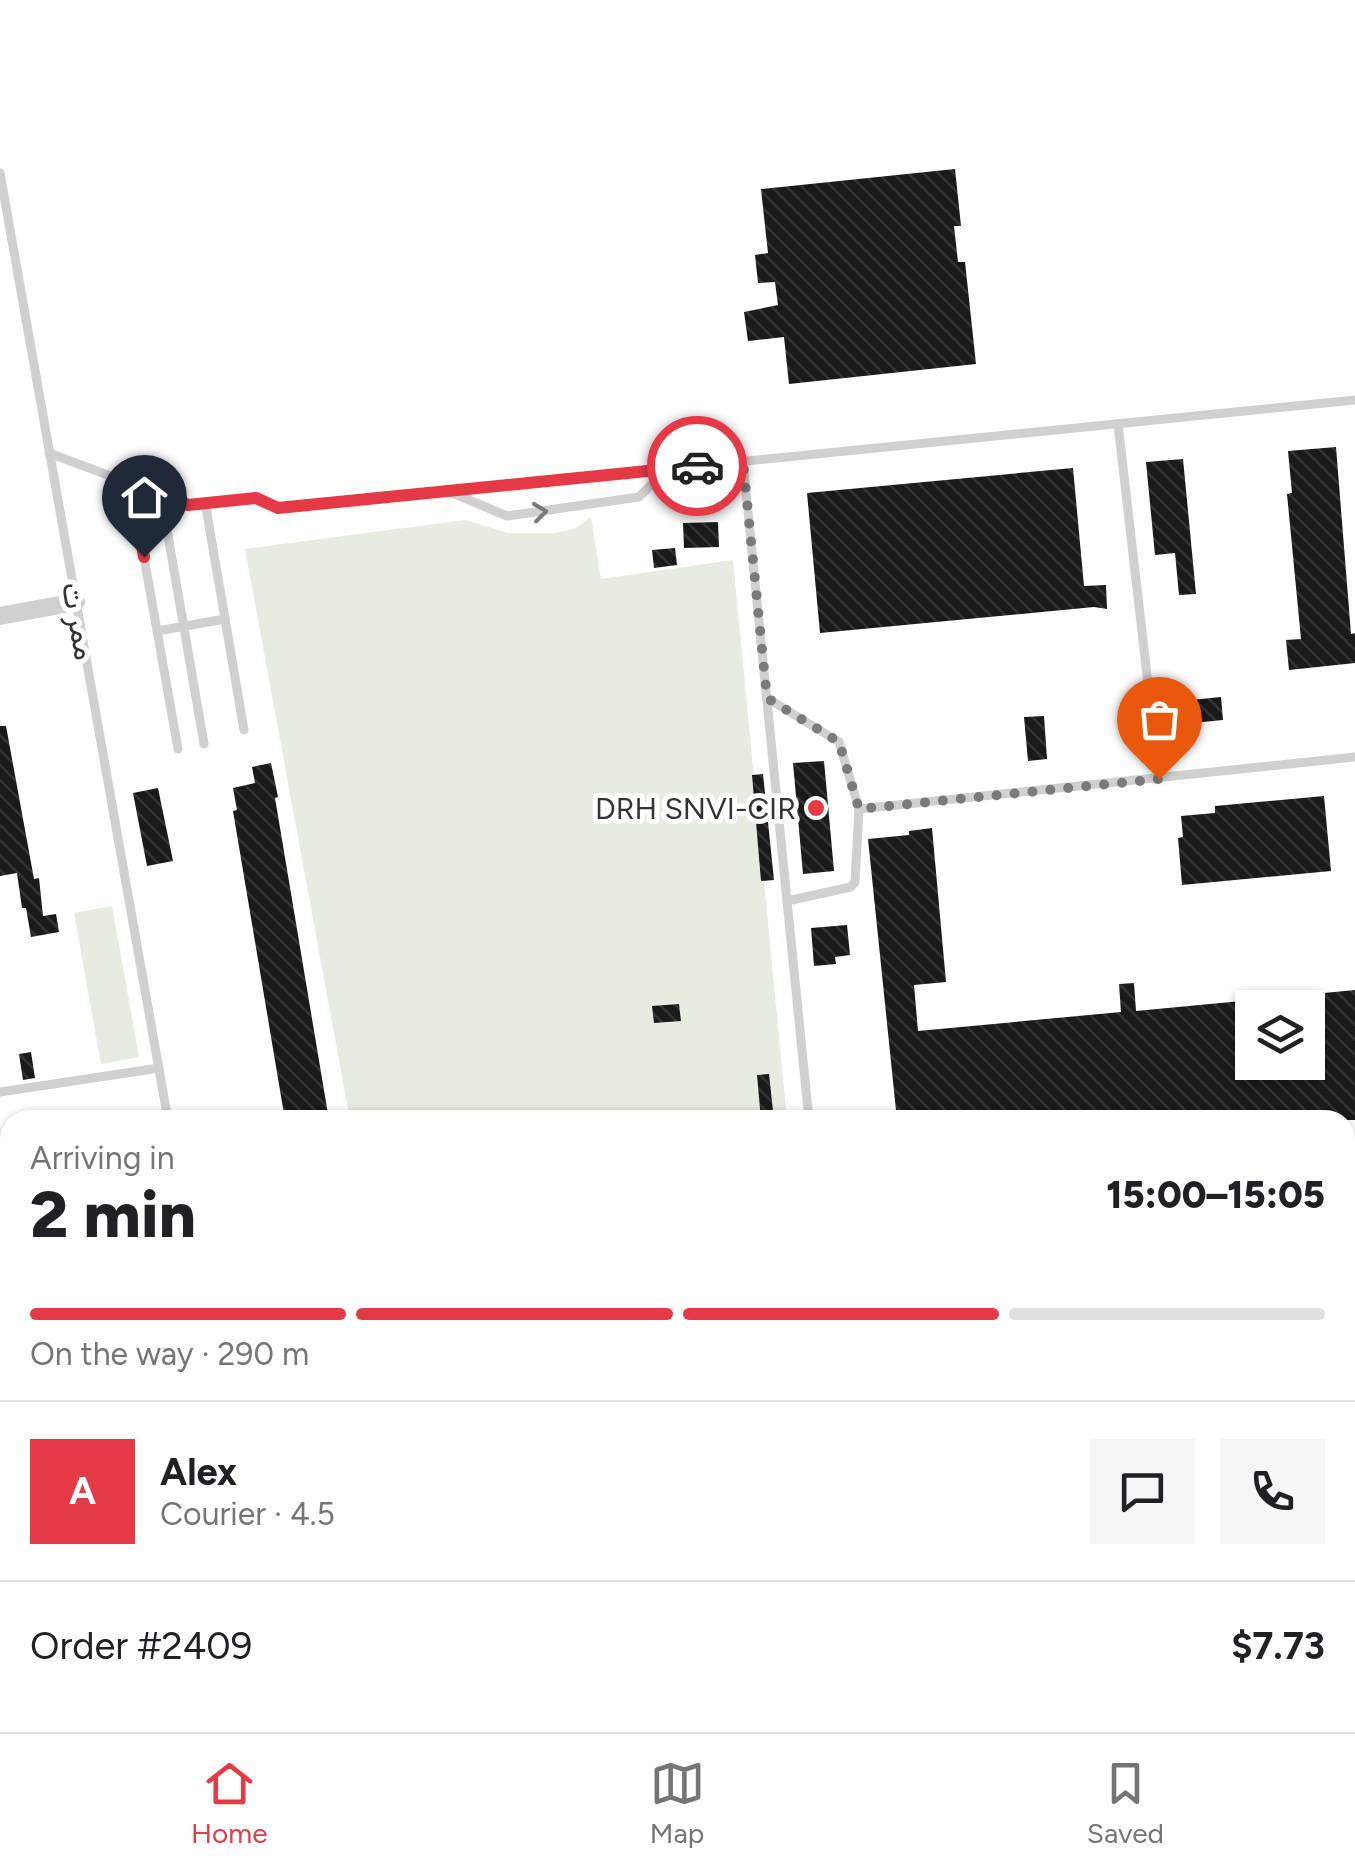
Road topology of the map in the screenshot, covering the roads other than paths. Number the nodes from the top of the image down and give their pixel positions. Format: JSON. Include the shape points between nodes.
{"nodes":[{"id":1,"x":0,"y":173,"type":"edge"},
{"id":2,"x":1355,"y":400,"type":"edge"},
{"id":3,"x":1118,"y":424,"type":"junction"},
{"id":4,"x":50,"y":454,"type":"junction"},
{"id":5,"x":743,"y":462,"type":"junction"},
{"id":6,"x":667,"y":469,"type":"junction"},
{"id":7,"x":131,"y":484,"type":"junction"},
{"id":8,"x":448,"y":492,"type":"junction"},
{"id":9,"x":161,"y":495,"type":"junction"},
{"id":10,"x":206,"y":502,"type":"junction"},
{"id":11,"x":76,"y":602,"type":"junction"},
{"id":12,"x":0,"y":616,"type":"edge"},
{"id":13,"x":225,"y":619,"type":"junction"},
{"id":14,"x":184,"y":626,"type":"junction"},
{"id":15,"x":157,"y":631,"type":"junction"},
{"id":16,"x":767,"y":698,"type":"junction"},
{"id":17,"x":244,"y":730,"type":"dead end"},
{"id":18,"x":204,"y":744,"type":"dead end"},
{"id":19,"x":178,"y":749,"type":"dead end"},
{"id":20,"x":1355,"y":757,"type":"edge"},
{"id":21,"x":1159,"y":779,"type":"junction"},
{"id":22,"x":859,"y":809,"type":"junction"},
{"id":23,"x":787,"y":901,"type":"junction"},
{"id":24,"x":159,"y":1068,"type":"junction"},
{"id":25,"x":0,"y":1092,"type":"edge"},
{"id":26,"x":166,"y":1110,"type":"edge"},
{"id":27,"x":808,"y":1110,"type":"edge"}],
"edges":[{"from":1,"to":4,"type":"lane","name":"ممر ت"},
{"from":2,"to":3,"type":"lane"},
{"from":3,"to":5,"type":"lane"},
{"from":3,"to":21,"type":"lane"},
{"from":4,"to":7,"type":"lane"},
{"from":4,"to":11,"type":"lane","name":"ممر ت"},
{"from":5,"to":6,"type":"lane"},
{"from":5,"to":16,"type":"lane"},
{"from":6,"to":8,"type":"lane"},
{"from":8,"to":6,"type":"lane","one_way":true,"via":[[507,516],[639,497]]},
{"from":7,"to":9,"type":"lane"},
{"from":7,"to":15,"type":"lane"},
{"from":8,"to":10,"type":"lane","via":[[278,508],[256,498]]},
{"from":9,"to":10,"type":"lane","via":[[188,505]]},
{"from":9,"to":14,"type":"lane"},
{"from":10,"to":13,"type":"lane"},
{"from":11,"to":12,"type":"street"},
{"from":11,"to":24,"type":"lane","name":"ممر ت"},
{"from":13,"to":14,"type":"lane"},
{"from":13,"to":17,"type":"lane"},
{"from":14,"to":15,"type":"lane"},
{"from":14,"to":18,"type":"lane"},
{"from":15,"to":19,"type":"lane"},
{"from":16,"to":22,"type":"lane","via":[[839,742]]},
{"from":16,"to":23,"type":"lane"},
{"from":20,"to":21,"type":"lane"},
{"from":21,"to":22,"type":"lane"},
{"from":22,"to":23,"type":"lane","via":[[851,887]]},
{"from":23,"to":27,"type":"lane"},
{"from":24,"to":25,"type":"lane"},
{"from":24,"to":26,"type":"lane","name":"ممر ت"}]}
